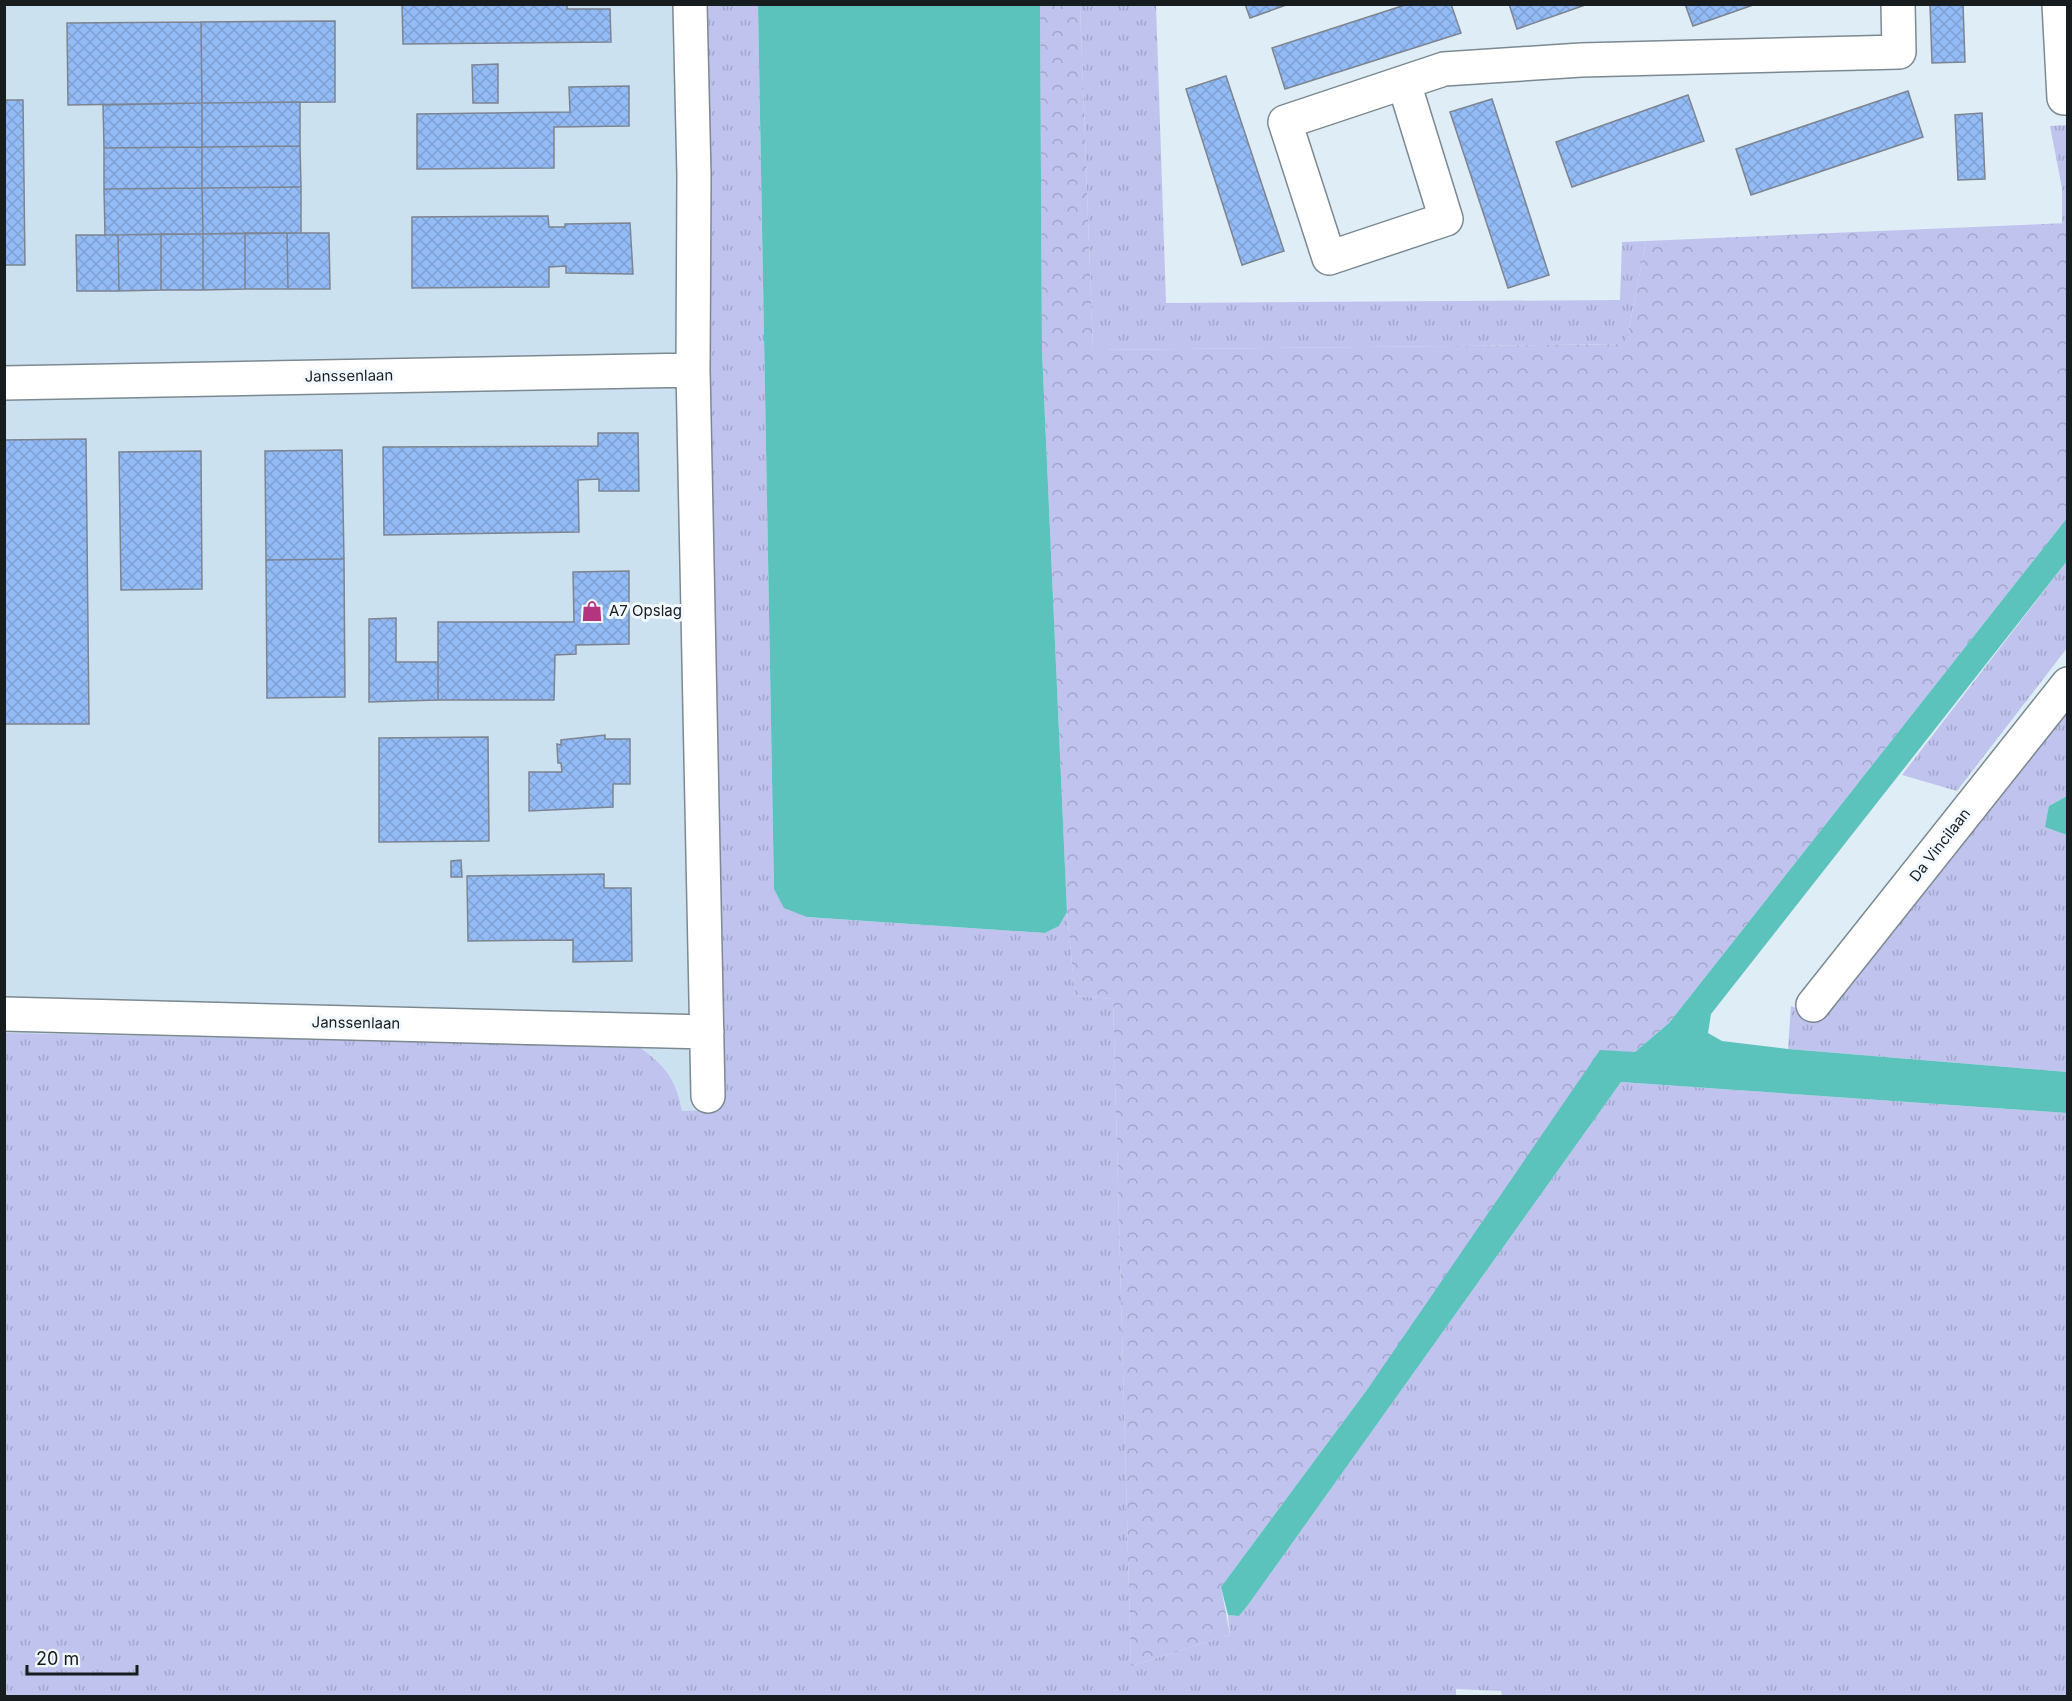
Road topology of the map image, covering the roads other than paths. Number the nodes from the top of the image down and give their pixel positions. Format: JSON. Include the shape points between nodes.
{"nodes":[{"id":1,"x":690,"y":4,"type":"edge"},
{"id":2,"x":1898,"y":4,"type":"edge"},
{"id":3,"x":2059,"y":4,"type":"edge"},
{"id":4,"x":1404,"y":83,"type":"junction"},
{"id":5,"x":2064,"y":98,"type":"dead end"},
{"id":6,"x":693,"y":370,"type":"junction"},
{"id":7,"x":4,"y":383,"type":"edge"},
{"id":8,"x":2067,"y":684,"type":"edge"},
{"id":9,"x":1813,"y":1005,"type":"dead end"},
{"id":10,"x":4,"y":1014,"type":"edge"},
{"id":11,"x":707,"y":1032,"type":"junction"},
{"id":12,"x":708,"y":1096,"type":"dead end"}],
"edges":[{"from":1,"to":6,"type":"street"},
{"from":2,"to":4,"type":"street","via":[[1899,52],[1581,60],[1444,69]]},
{"from":3,"to":5,"type":"street"},
{"from":4,"to":4,"type":"street","via":[[1446,219],[1329,258],[1285,122]]},
{"from":6,"to":7,"type":"street","name":"Janssenlaan"},
{"from":6,"to":11,"type":"street"},
{"from":8,"to":9,"type":"street","name":"Da Vincilaan"},
{"from":10,"to":11,"type":"street","name":"Janssenlaan"},
{"from":11,"to":12,"type":"street"}]}
